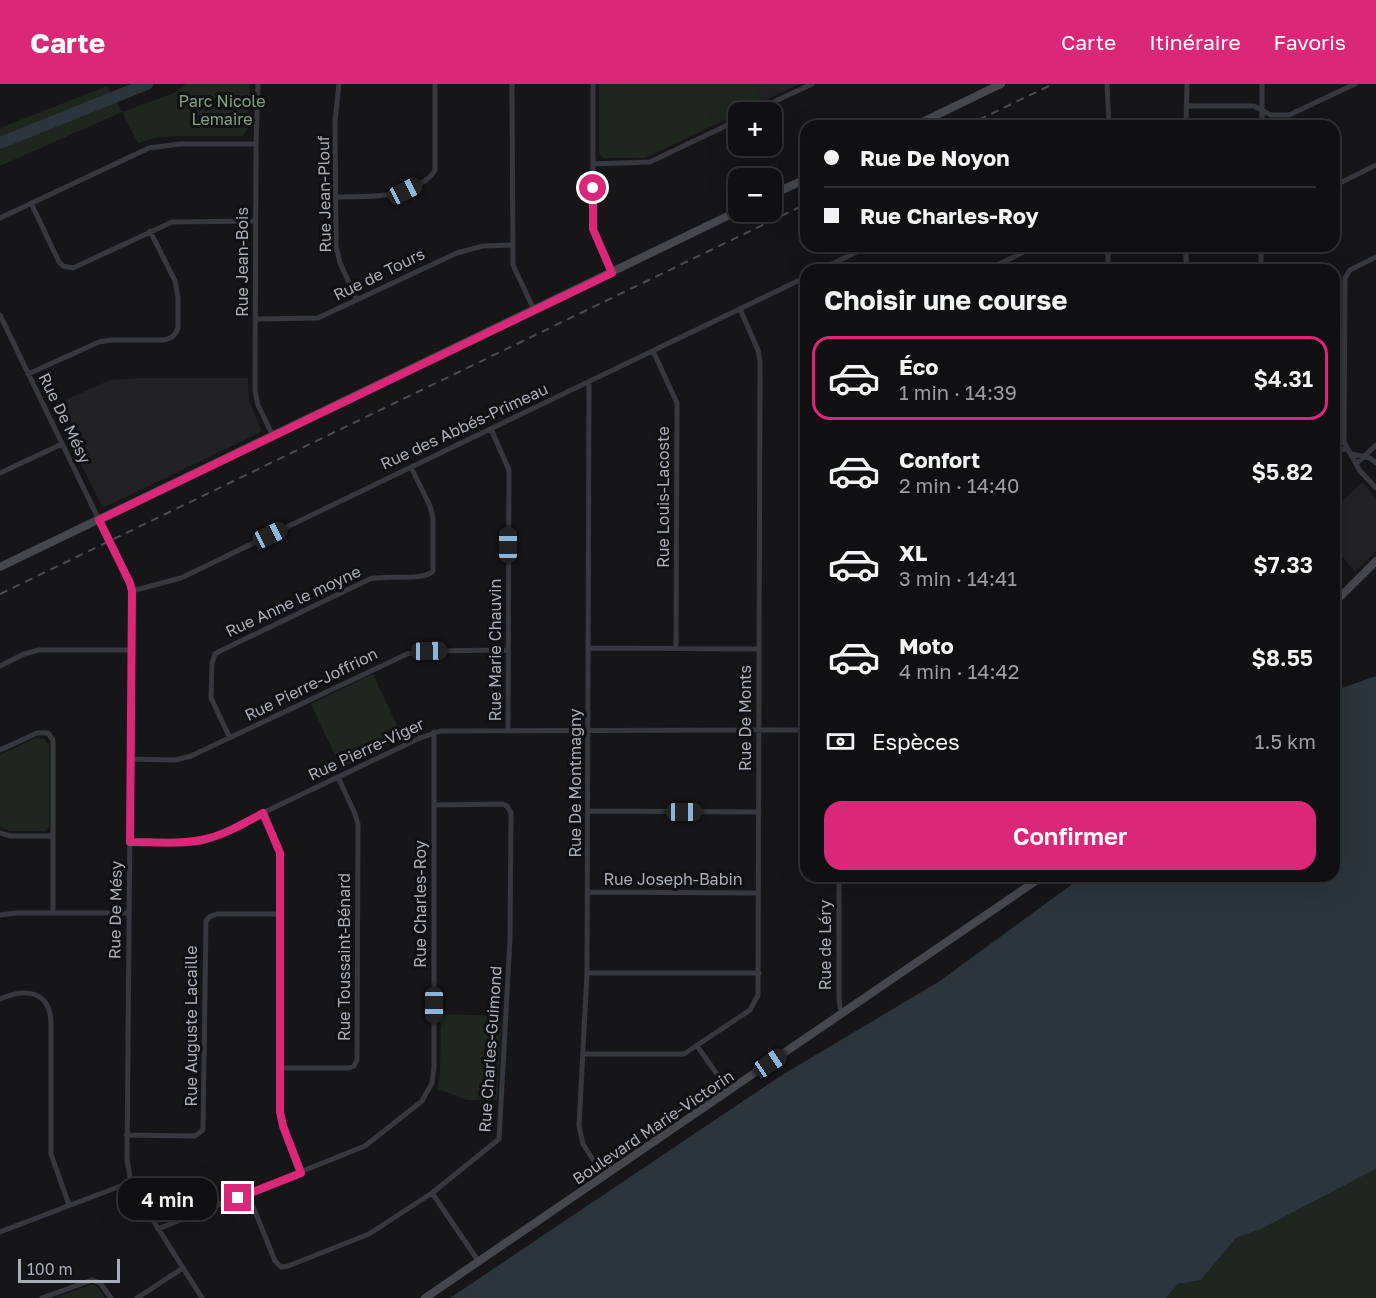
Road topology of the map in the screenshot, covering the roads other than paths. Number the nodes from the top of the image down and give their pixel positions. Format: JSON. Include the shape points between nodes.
{"nodes":[{"id":1,"x":258,"y":84,"type":"edge"},
{"id":2,"x":339,"y":84,"type":"edge"},
{"id":3,"x":435,"y":84,"type":"edge"},
{"id":4,"x":512,"y":84,"type":"edge"},
{"id":5,"x":593,"y":84,"type":"edge"},
{"id":6,"x":812,"y":84,"type":"edge"},
{"id":7,"x":1001,"y":84,"type":"edge"},
{"id":8,"x":1107,"y":84,"type":"edge"},
{"id":9,"x":1187,"y":84,"type":"edge"},
{"id":10,"x":1262,"y":84,"type":"edge"},
{"id":11,"x":1355,"y":84,"type":"edge"},
{"id":12,"x":773,"y":102,"type":"edge"},
{"id":13,"x":1186,"y":106,"type":"junction"},
{"id":14,"x":1262,"y":110,"type":"junction"},
{"id":15,"x":926,"y":120,"type":"edge"},
{"id":16,"x":1109,"y":120,"type":"edge"},
{"id":17,"x":1186,"y":120,"type":"edge"},
{"id":18,"x":1262,"y":120,"type":"edge"},
{"id":19,"x":728,"y":125,"type":"edge"},
{"id":20,"x":255,"y":144,"type":"junction"},
{"id":21,"x":593,"y":164,"type":"junction"},
{"id":22,"x":1376,"y":165,"type":"edge"},
{"id":23,"x":800,"y":182,"type":"edge"},
{"id":24,"x":1340,"y":183,"type":"edge"},
{"id":25,"x":782,"y":190,"type":"edge"},
{"id":26,"x":336,"y":196,"type":"junction"},
{"id":27,"x":31,"y":203,"type":"junction"},
{"id":28,"x":728,"y":217,"type":"edge"},
{"id":29,"x":0,"y":218,"type":"edge"},
{"id":30,"x":255,"y":221,"type":"junction"},
{"id":31,"x":150,"y":231,"type":"junction"},
{"id":32,"x":513,"y":245,"type":"junction"},
{"id":33,"x":857,"y":252,"type":"edge"},
{"id":34,"x":1024,"y":252,"type":"edge"},
{"id":35,"x":1376,"y":257,"type":"edge"},
{"id":36,"x":834,"y":264,"type":"edge"},
{"id":37,"x":999,"y":264,"type":"edge"},
{"id":38,"x":612,"y":273,"type":"junction"},
{"id":39,"x":800,"y":280,"type":"edge"},
{"id":40,"x":357,"y":300,"type":"junction"},
{"id":41,"x":740,"y":309,"type":"junction"},
{"id":42,"x":534,"y":310,"type":"junction"},
{"id":43,"x":0,"y":315,"type":"edge"},
{"id":44,"x":256,"y":319,"type":"junction"},
{"id":45,"x":653,"y":351,"type":"junction"},
{"id":46,"x":28,"y":374,"type":"junction"},
{"id":47,"x":589,"y":382,"type":"junction"},
{"id":48,"x":491,"y":429,"type":"junction"},
{"id":49,"x":273,"y":436,"type":"junction"},
{"id":50,"x":62,"y":444,"type":"junction"},
{"id":51,"x":1376,"y":445,"type":"edge"},
{"id":52,"x":1340,"y":451,"type":"edge"},
{"id":53,"x":1349,"y":452,"type":"junction"},
{"id":54,"x":1364,"y":456,"type":"junction"},
{"id":55,"x":1376,"y":463,"type":"edge"},
{"id":56,"x":1356,"y":464,"type":"junction"},
{"id":57,"x":411,"y":467,"type":"junction"},
{"id":58,"x":0,"y":474,"type":"edge"},
{"id":59,"x":1376,"y":488,"type":"edge"},
{"id":60,"x":99,"y":520,"type":"junction"},
{"id":61,"x":1376,"y":561,"type":"edge"},
{"id":62,"x":0,"y":567,"type":"edge"},
{"id":63,"x":132,"y":591,"type":"junction"},
{"id":64,"x":1340,"y":597,"type":"edge"},
{"id":65,"x":589,"y":648,"type":"junction"},
{"id":66,"x":676,"y":648,"type":"junction"},
{"id":67,"x":759,"y":649,"type":"junction"},
{"id":68,"x":131,"y":650,"type":"junction"},
{"id":69,"x":508,"y":650,"type":"junction"},
{"id":70,"x":0,"y":666,"type":"edge"},
{"id":71,"x":508,"y":730,"type":"junction"},
{"id":72,"x":588,"y":730,"type":"junction"},
{"id":73,"x":759,"y":730,"type":"junction"},
{"id":74,"x":800,"y":730,"type":"edge"},
{"id":75,"x":434,"y":732,"type":"junction"},
{"id":76,"x":230,"y":738,"type":"junction"},
{"id":77,"x":0,"y":750,"type":"edge"},
{"id":78,"x":130,"y":759,"type":"junction"},
{"id":79,"x":338,"y":777,"type":"junction"},
{"id":80,"x":434,"y":805,"type":"junction"},
{"id":81,"x":588,"y":811,"type":"junction"},
{"id":82,"x":759,"y":812,"type":"junction"},
{"id":83,"x":263,"y":813,"type":"junction"},
{"id":84,"x":0,"y":833,"type":"edge"},
{"id":85,"x":52,"y":836,"type":"junction"},
{"id":86,"x":130,"y":842,"type":"junction"},
{"id":87,"x":839,"y":882,"type":"edge"},
{"id":88,"x":1034,"y":882,"type":"edge"},
{"id":89,"x":588,"y":892,"type":"junction"},
{"id":90,"x":758,"y":893,"type":"junction"},
{"id":91,"x":52,"y":912,"type":"junction"},
{"id":92,"x":129,"y":914,"type":"junction"},
{"id":93,"x":281,"y":914,"type":"junction"},
{"id":94,"x":0,"y":915,"type":"edge"},
{"id":95,"x":587,"y":973,"type":"junction"},
{"id":96,"x":759,"y":973,"type":"junction"},
{"id":97,"x":0,"y":999,"type":"edge"},
{"id":98,"x":844,"y":1013,"type":"junction"},
{"id":99,"x":697,"y":1046,"type":"junction"},
{"id":100,"x":583,"y":1054,"type":"junction"},
{"id":101,"x":280,"y":1068,"type":"junction"},
{"id":102,"x":729,"y":1091,"type":"junction"},
{"id":103,"x":126,"y":1135,"type":"junction"},
{"id":104,"x":301,"y":1173,"type":"junction"},
{"id":105,"x":604,"y":1177,"type":"junction"},
{"id":106,"x":131,"y":1182,"type":"junction"},
{"id":107,"x":432,"y":1193,"type":"junction"},
{"id":108,"x":248,"y":1194,"type":"junction"},
{"id":109,"x":69,"y":1205,"type":"junction"},
{"id":110,"x":158,"y":1229,"type":"junction"},
{"id":111,"x":0,"y":1232,"type":"edge"},
{"id":112,"x":478,"y":1262,"type":"junction"},
{"id":113,"x":183,"y":1268,"type":"junction"},
{"id":114,"x":42,"y":1298,"type":"edge"},
{"id":115,"x":111,"y":1298,"type":"edge"},
{"id":116,"x":137,"y":1298,"type":"edge"},
{"id":117,"x":202,"y":1298,"type":"edge"},
{"id":118,"x":425,"y":1298,"type":"edge"}],
"edges":[{"from":1,"to":20,"type":"street","name":"Rue Jean-Bois"},
{"from":2,"to":26,"type":"street","name":"Rue Jean-Plouf"},
{"from":3,"to":26,"type":"street","via":[[435,170],[430,178],[387,196]]},
{"from":4,"to":32,"type":"street"},
{"from":5,"to":21,"type":"street"},
{"from":6,"to":12,"type":"street"},
{"from":7,"to":15,"type":"street"},
{"from":8,"to":16,"type":"street"},
{"from":9,"to":13,"type":"street"},
{"from":10,"to":14,"type":"street"},
{"from":11,"to":14,"type":"street","via":[[1294,114],[1271,115]]},
{"from":13,"to":14,"type":"street","via":[[1254,106]]},
{"from":13,"to":17,"type":"street"},
{"from":14,"to":18,"type":"street"},
{"from":19,"to":21,"type":"street","via":[[650,162]]},
{"from":20,"to":27,"type":"street","via":[[149,147]]},
{"from":20,"to":30,"type":"street","name":"Rue Jean-Bois"},
{"from":21,"to":38,"type":"street","via":[[593,229]]},
{"from":22,"to":24,"type":"street"},
{"from":23,"to":25,"type":"street"},
{"from":26,"to":40,"type":"street","name":"Rue Jean-Plouf","via":[[338,258]]},
{"from":27,"to":29,"type":"street"},
{"from":27,"to":31,"type":"street","via":[[59,262],[69,268]]},
{"from":28,"to":38,"type":"street"},
{"from":30,"to":31,"type":"street","via":[[172,222]]},
{"from":30,"to":44,"type":"street","name":"Rue Jean-Bois"},
{"from":31,"to":46,"type":"street","via":[[177,290],[176,333],[167,340],[99,342]]},
{"from":32,"to":40,"type":"street","name":"Rue de Tours","via":[[456,253]]},
{"from":32,"to":42,"type":"street","via":[[514,270]]},
{"from":33,"to":36,"type":"street"},
{"from":34,"to":37,"type":"street"},
{"from":35,"to":53,"type":"street","via":[[1350,270],[1345,278],[1344,442]]},
{"from":38,"to":42,"type":"street"},
{"from":39,"to":41,"type":"street","name":"Rue des Abbés-Primeau"},
{"from":40,"to":44,"type":"street","name":"Rue de Tours","via":[[318,318]]},
{"from":41,"to":45,"type":"street","name":"Rue des Abbés-Primeau"},
{"from":41,"to":67,"type":"street","name":"Rue De Monts","via":[[759,350],[760,362]]},
{"from":42,"to":49,"type":"street"},
{"from":43,"to":46,"type":"street","name":"Rue De Mésy"},
{"from":44,"to":49,"type":"street","name":"Rue Jean-Bois","via":[[256,399]]},
{"from":45,"to":47,"type":"street","name":"Rue des Abbés-Primeau"},
{"from":45,"to":66,"type":"street","name":"Rue Louis-Lacoste","via":[[677,403]]},
{"from":46,"to":50,"type":"street","name":"Rue De Mésy"},
{"from":47,"to":48,"type":"street","name":"Rue des Abbés-Primeau"},
{"from":47,"to":65,"type":"street","name":"Rue De Montmagny"},
{"from":48,"to":57,"type":"street","name":"Rue des Abbés-Primeau"},
{"from":48,"to":69,"type":"street","name":"Rue Marie Chauvin","via":[[509,470]]},
{"from":49,"to":60,"type":"street"},
{"from":50,"to":58,"type":"street"},
{"from":50,"to":60,"type":"street","name":"Rue De Mésy"},
{"from":51,"to":54,"type":"street"},
{"from":52,"to":53,"type":"street"},
{"from":53,"to":54,"type":"street"},
{"from":53,"to":56,"type":"street"},
{"from":54,"to":55,"type":"street"},
{"from":54,"to":56,"type":"street"},
{"from":56,"to":59,"type":"street"},
{"from":57,"to":63,"type":"street","name":"Rue des Abbés-Primeau","via":[[181,578]]},
{"from":57,"to":76,"type":"street","name":"Rue Anne le moyne","via":[[433,518],[433,571],[425,576],[383,576],[365,581],[216,654],[211,698]]},
{"from":60,"to":62,"type":"street"},
{"from":60,"to":63,"type":"street","name":"Rue De Mésy"},
{"from":61,"to":64,"type":"street"},
{"from":63,"to":68,"type":"street","name":"Rue De Mésy"},
{"from":65,"to":66,"type":"street"},
{"from":65,"to":72,"type":"street","name":"Rue De Montmagny"},
{"from":66,"to":67,"type":"street"},
{"from":67,"to":73,"type":"street","name":"Rue De Monts"},
{"from":68,"to":70,"type":"street","via":[[39,650]]},
{"from":68,"to":78,"type":"street","name":"Rue De Mésy"},
{"from":69,"to":71,"type":"street","name":"Rue Marie Chauvin"},
{"from":69,"to":76,"type":"street","name":"Rue Pierre-Joffrion","via":[[422,651],[401,655]]},
{"from":71,"to":72,"type":"street","name":"Rue Pierre-Viger"},
{"from":71,"to":75,"type":"street","name":"Rue Pierre-Viger"},
{"from":72,"to":73,"type":"street","name":"Rue Pierre-Viger"},
{"from":72,"to":81,"type":"street","name":"Rue De Montmagny"},
{"from":73,"to":74,"type":"street","name":"Rue Pierre-Viger"},
{"from":73,"to":82,"type":"street","name":"Rue De Monts"},
{"from":75,"to":79,"type":"street","name":"Rue Pierre-Viger"},
{"from":75,"to":80,"type":"street","name":"Rue Charles-Roy"},
{"from":76,"to":78,"type":"street","name":"Rue Pierre-Joffrion","via":[[187,758]]},
{"from":77,"to":85,"type":"street","via":[[40,732],[51,736]]},
{"from":78,"to":86,"type":"street","name":"Rue De Mésy"},
{"from":79,"to":83,"type":"street","name":"Rue Pierre-Viger"},
{"from":79,"to":101,"type":"street","name":"Rue Toussaint-Bénard","via":[[358,824],[356,1063],[349,1068]]},
{"from":80,"to":104,"type":"street","name":"Rue Charles-Roy","via":[[434,1068],[430,1090],[417,1106],[365,1146]]},
{"from":80,"to":107,"type":"street","name":"Rue Charles-Guimond","via":[[507,806],[511,813],[511,884],[500,1136]]},
{"from":81,"to":82,"type":"street"},
{"from":81,"to":89,"type":"street","name":"Rue De Montmagny"},
{"from":82,"to":90,"type":"street","name":"Rue De Monts"},
{"from":83,"to":86,"type":"street","name":"Rue Pierre-Viger","via":[[199,841]]},
{"from":83,"to":93,"type":"street","via":[[280,853]]},
{"from":84,"to":85,"type":"street"},
{"from":85,"to":91,"type":"street"},
{"from":86,"to":92,"type":"street","name":"Rue De Mésy"},
{"from":87,"to":98,"type":"street","name":"Rue de Léry","via":[[839,997]]},
{"from":88,"to":98,"type":"street","name":"Boulevard Marie-Victorin"},
{"from":89,"to":90,"type":"street","name":"Rue Joseph-Babin"},
{"from":89,"to":95,"type":"street","name":"Rue De Montmagny"},
{"from":90,"to":96,"type":"street","name":"Rue De Monts"},
{"from":91,"to":92,"type":"street"},
{"from":91,"to":94,"type":"street"},
{"from":92,"to":103,"type":"street","name":"Rue De Mésy"},
{"from":93,"to":101,"type":"street"},
{"from":93,"to":103,"type":"street","name":"Rue Auguste Lacaille","via":[[217,914],[206,921],[202,1130],[195,1136]]},
{"from":95,"to":96,"type":"street"},
{"from":95,"to":100,"type":"street","name":"Rue De Montmagny"},
{"from":96,"to":99,"type":"street","name":"Rue De Monts","via":[[753,1006]]},
{"from":97,"to":109,"type":"street","via":[[17,992],[30,993],[43,1000],[50,1011],[51,1154]]},
{"from":98,"to":102,"type":"street","name":"Boulevard Marie-Victorin"},
{"from":99,"to":100,"type":"street","name":"Rue De Monts","via":[[680,1055]]},
{"from":99,"to":102,"type":"street"},
{"from":100,"to":105,"type":"street","name":"Rue De Montmagny","via":[[579,1132]]},
{"from":101,"to":104,"type":"street","via":[[281,1118]]},
{"from":102,"to":105,"type":"street","name":"Boulevard Marie-Victorin"},
{"from":103,"to":106,"type":"street","name":"Rue De Mésy"},
{"from":104,"to":108,"type":"street","name":"Rue Charles-Roy"},
{"from":105,"to":112,"type":"street","name":"Boulevard Marie-Victorin"},
{"from":106,"to":109,"type":"street"},
{"from":106,"to":110,"type":"street","name":"Rue De Mésy"},
{"from":107,"to":108,"type":"street","name":"Rue Charles-Guimond","via":[[365,1236],[284,1267],[273,1257]]},
{"from":107,"to":112,"type":"street"},
{"from":108,"to":110,"type":"street","name":"Rue Charles-Roy"},
{"from":109,"to":111,"type":"street"},
{"from":110,"to":113,"type":"street","name":"Rue De Mésy"},
{"from":112,"to":118,"type":"street","name":"Boulevard Marie-Victorin"},
{"from":113,"to":116,"type":"street"},
{"from":113,"to":117,"type":"street","name":"Rue De Mésy"},
{"from":114,"to":115,"type":"street","via":[[92,1280],[100,1283]]}]}
